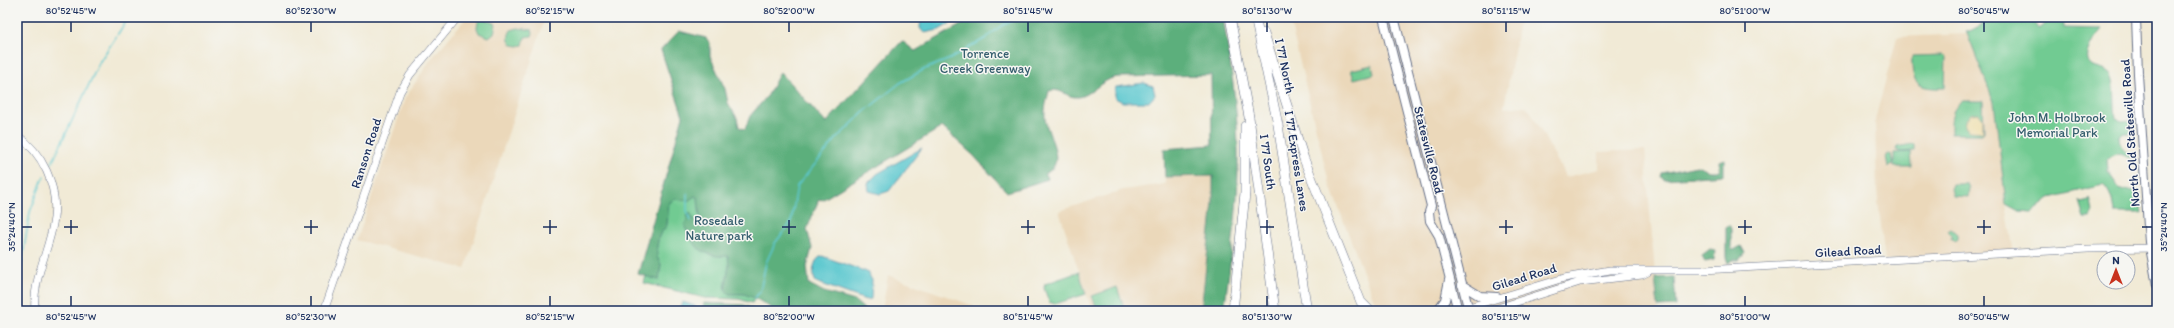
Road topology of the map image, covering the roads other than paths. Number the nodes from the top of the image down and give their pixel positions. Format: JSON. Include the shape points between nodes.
{"nodes":[{"id":1,"x":458,"y":17,"type":"edge"},
{"id":2,"x":1230,"y":17,"type":"edge"},
{"id":3,"x":1236,"y":17,"type":"edge"},
{"id":4,"x":1255,"y":17,"type":"edge"},
{"id":5,"x":1260,"y":17,"type":"edge"},
{"id":6,"x":1383,"y":17,"type":"edge"},
{"id":7,"x":1394,"y":17,"type":"edge"},
{"id":8,"x":2136,"y":17,"type":"edge"},
{"id":9,"x":1264,"y":33,"type":"junction"},
{"id":10,"x":1238,"y":57,"type":"junction"},
{"id":11,"x":17,"y":135,"type":"edge"},
{"id":12,"x":1422,"y":170,"type":"junction"},
{"id":13,"x":1439,"y":194,"type":"junction"},
{"id":14,"x":1431,"y":206,"type":"junction"},
{"id":15,"x":1446,"y":220,"type":"junction"},
{"id":16,"x":2153,"y":248,"type":"edge"},
{"id":17,"x":1648,"y":272,"type":"junction"},
{"id":18,"x":1572,"y":276,"type":"junction"},
{"id":19,"x":1449,"y":280,"type":"junction"},
{"id":20,"x":1462,"y":285,"type":"junction"},
{"id":21,"x":2157,"y":285,"type":"edge"},
{"id":22,"x":1534,"y":286,"type":"junction"},
{"id":23,"x":1538,"y":295,"type":"junction"},
{"id":24,"x":1497,"y":297,"type":"junction"},
{"id":25,"x":1360,"y":307,"type":"edge"},
{"id":26,"x":1502,"y":307,"type":"junction"},
{"id":27,"x":1469,"y":309,"type":"edge"},
{"id":28,"x":35,"y":311,"type":"edge"},
{"id":29,"x":324,"y":311,"type":"edge"},
{"id":30,"x":1233,"y":311,"type":"edge"},
{"id":31,"x":1275,"y":311,"type":"edge"},
{"id":32,"x":1281,"y":311,"type":"edge"},
{"id":33,"x":1307,"y":311,"type":"edge"},
{"id":34,"x":1313,"y":311,"type":"edge"},
{"id":35,"x":1370,"y":311,"type":"edge"},
{"id":36,"x":1437,"y":311,"type":"edge"},
{"id":37,"x":1457,"y":311,"type":"edge"},
{"id":38,"x":1489,"y":311,"type":"edge"}],
"edges":[{"from":1,"to":29,"type":"main road","name":"Ranson Road","via":[[410,75],[400,92]]},
{"from":2,"to":10,"type":"highway","name":"I 77 South"},
{"from":3,"to":32,"type":"highway","via":[[1255,124]]},
{"from":4,"to":33,"type":"highway","name":"I 77 Express Lanes","via":[[1278,124]]},
{"from":5,"to":9,"type":"highway","name":"I 77 North"},
{"from":6,"to":12,"type":"main road","name":"Statesville Road"},
{"from":7,"to":13,"type":"main road","name":"Statesville Road"},
{"from":8,"to":16,"type":"main road","name":"North Old Statesville Road"},
{"from":9,"to":25,"type":"highway","via":[[1304,159]]},
{"from":9,"to":34,"type":"highway","name":"I 77 North","via":[[1287,146]]},
{"from":10,"to":30,"type":"highway","via":[[1246,171]]},
{"from":10,"to":31,"type":"highway","name":"I 77 South","via":[[1254,149]]},
{"from":11,"to":28,"type":"main road","via":[[33,149],[43,164],[50,178],[54,200],[52,227],[37,280]]},
{"from":12,"to":13,"type":"main road","via":[[1429,174],[1434,191]]},
{"from":12,"to":14,"type":"main road","name":"Statesville Road"},
{"from":13,"to":15,"type":"main road","name":"Statesville Road"},
{"from":14,"to":15,"type":"main road","via":[[1438,205],[1440,214]]},
{"from":14,"to":19,"type":"main road","name":"Statesville Road","via":[[1430,221],[1439,236]]},
{"from":15,"to":20,"type":"main road","name":"Statesville Road"},
{"from":16,"to":17,"type":"main road","name":"Gilead Road"},
{"from":16,"to":21,"type":"main road","name":"North Old Statesville Road"},
{"from":17,"to":18,"type":"main road","name":"Gilead Road","via":[[1642,269],[1621,270]]},
{"from":17,"to":23,"type":"main road","name":"Gilead Road","via":[[1642,275],[1580,282]]},
{"from":18,"to":22,"type":"main road","name":"Gilead Road"},
{"from":18,"to":23,"type":"main road","via":[[1569,280],[1540,290]]},
{"from":19,"to":36,"type":"main road","via":[[1445,300]]},
{"from":19,"to":37,"type":"main road","name":"Statesville Road"},
{"from":20,"to":24,"type":"main road","via":[[1480,296]]},
{"from":20,"to":27,"type":"main road","name":"Statesville Road"},
{"from":22,"to":24,"type":"main road","name":"Gilead Road"},
{"from":22,"to":26,"type":"main road","via":[[1535,290],[1504,302]]},
{"from":23,"to":26,"type":"main road","name":"Gilead Road"},
{"from":24,"to":27,"type":"main road","name":"Gilead Road"},
{"from":25,"to":35,"type":"highway"},
{"from":26,"to":38,"type":"main road","name":"Gilead Road"},
{"from":27,"to":37,"type":"main road","name":"Gilead Road"}]}
